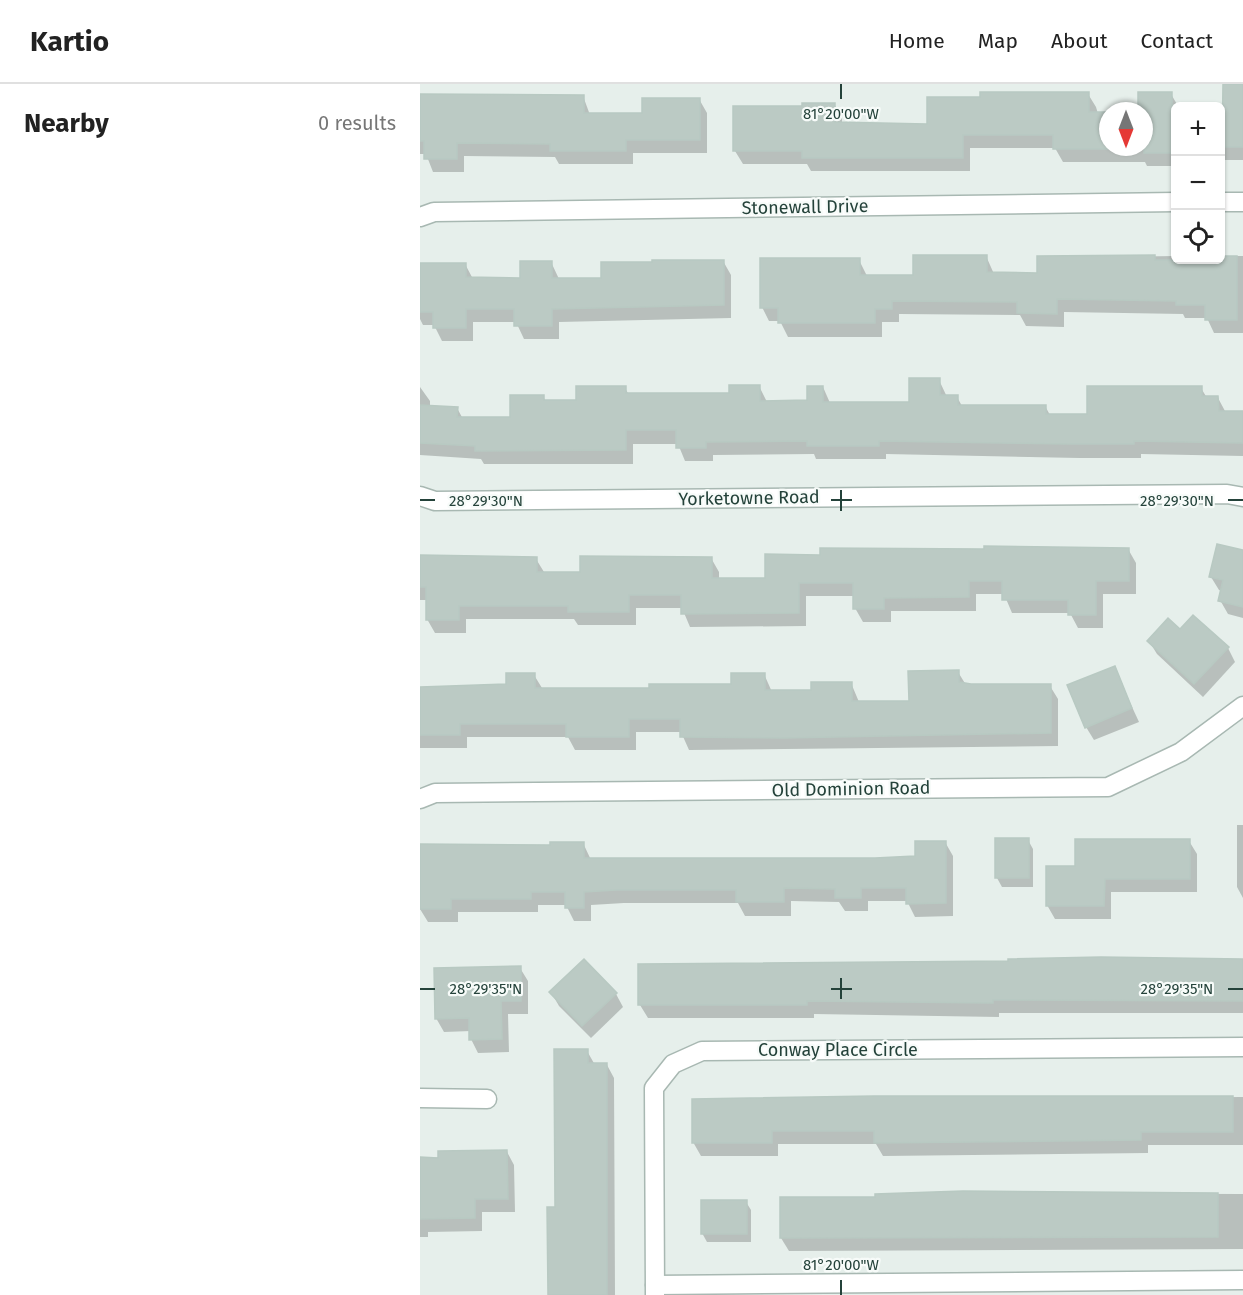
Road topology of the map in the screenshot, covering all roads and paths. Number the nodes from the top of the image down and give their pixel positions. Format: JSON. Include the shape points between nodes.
{"nodes":[{"id":1,"x":1171,"y":202,"type":"edge"},
{"id":2,"x":1225,"y":202,"type":"edge"},
{"id":3,"x":1243,"y":202,"type":"edge"},
{"id":4,"x":425,"y":212,"type":"edge"},
{"id":5,"x":1243,"y":497,"type":"edge"},
{"id":6,"x":425,"y":502,"type":"edge"},
{"id":7,"x":1243,"y":706,"type":"edge"},
{"id":8,"x":425,"y":793,"type":"edge"},
{"id":9,"x":1243,"y":1047,"type":"edge"},
{"id":10,"x":420,"y":1098,"type":"edge"},
{"id":11,"x":487,"y":1100,"type":"dead end"},
{"id":12,"x":1243,"y":1280,"type":"edge"},
{"id":13,"x":655,"y":1290,"type":"edge"}],
"edges":[{"from":1,"to":4,"type":"street","name":"Stonewall Drive"},
{"from":2,"to":3,"type":"street"},
{"from":5,"to":6,"type":"street","name":"Yorketowne Road","via":[[1227,494]]},
{"from":7,"to":8,"type":"street","name":"Old Dominion Road","via":[[1181,752],[1108,787]]},
{"from":9,"to":13,"type":"street","name":"Conway Place Circle","via":[[702,1051],[673,1064],[654,1088]]},
{"from":10,"to":11,"type":"street"},
{"from":12,"to":13,"type":"street"}]}
